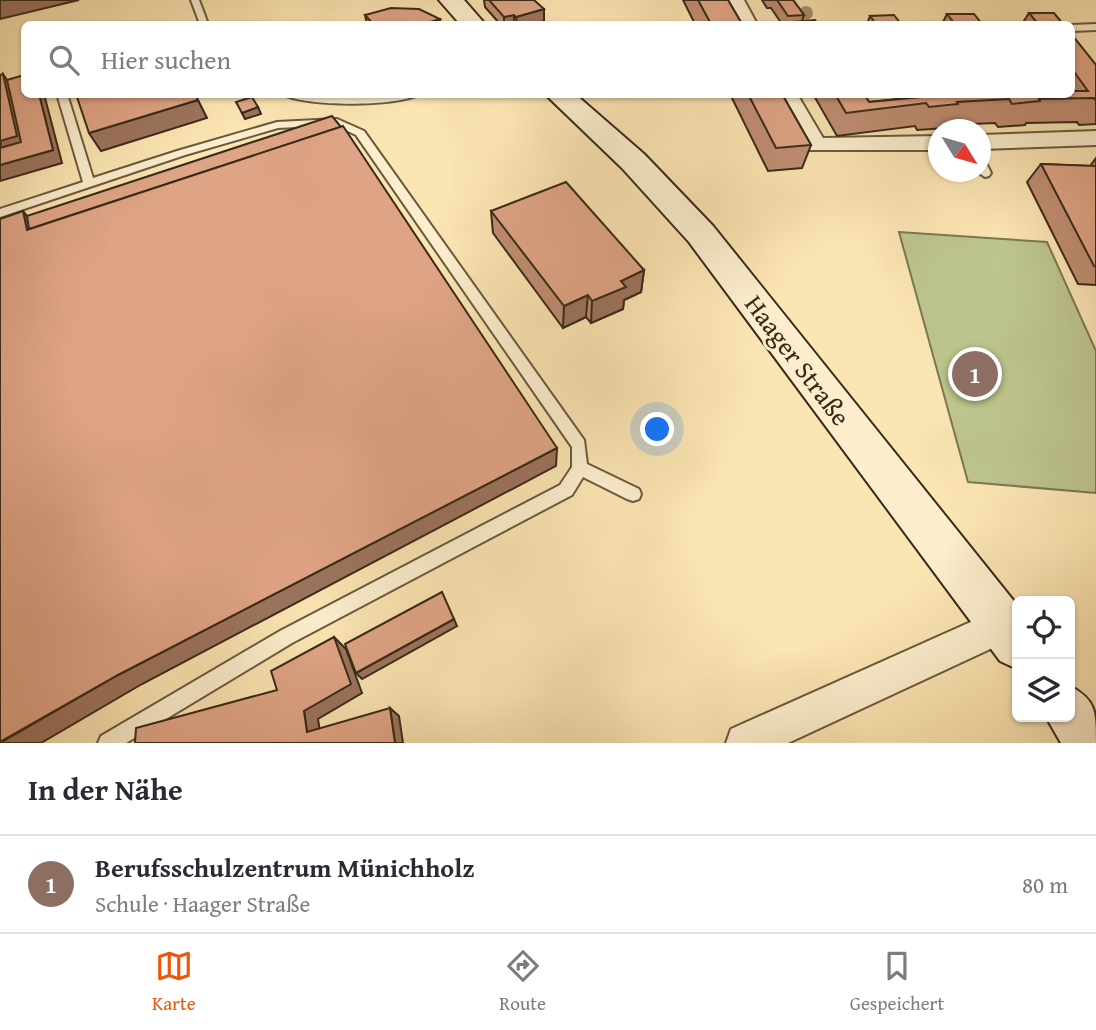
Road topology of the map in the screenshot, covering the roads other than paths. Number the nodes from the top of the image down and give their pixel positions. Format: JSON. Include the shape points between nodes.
{"nodes":[{"id":1,"x":195,"y":0,"type":"edge"},
{"id":2,"x":451,"y":0,"type":"edge"},
{"id":3,"x":735,"y":0,"type":"edge"},
{"id":4,"x":203,"y":21,"type":"edge"},
{"id":5,"x":470,"y":21,"type":"edge"},
{"id":6,"x":746,"y":21,"type":"edge"},
{"id":7,"x":1075,"y":27,"type":"edge"},
{"id":8,"x":1096,"y":27,"type":"edge"},
{"id":9,"x":63,"y":98,"type":"edge"},
{"id":10,"x":305,"y":98,"type":"edge"},
{"id":11,"x":402,"y":98,"type":"edge"},
{"id":12,"x":563,"y":98,"type":"edge"},
{"id":13,"x":788,"y":98,"type":"edge"},
{"id":14,"x":1096,"y":138,"type":"edge"},
{"id":15,"x":991,"y":142,"type":"edge"},
{"id":16,"x":928,"y":143,"type":"edge"},
{"id":17,"x":89,"y":183,"type":"junction"},
{"id":18,"x":0,"y":213,"type":"edge"},
{"id":19,"x":580,"y":468,"type":"junction"},
{"id":20,"x":633,"y":494,"type":"dead end"},
{"id":21,"x":1010,"y":635,"type":"edge"},
{"id":22,"x":1075,"y":718,"type":"edge"},
{"id":23,"x":108,"y":743,"type":"edge"},
{"id":24,"x":745,"y":743,"type":"edge"},
{"id":25,"x":1094,"y":743,"type":"edge"}],
"edges":[{"from":1,"to":4,"type":"lane"},
{"from":2,"to":5,"type":"main road"},
{"from":3,"to":6,"type":"street"},
{"from":7,"to":8,"type":"lane"},
{"from":9,"to":17,"type":"lane"},
{"from":10,"to":11,"type":"lane"},
{"from":12,"to":21,"type":"main road","name":"Haager Straße","via":[[625,151],[701,234]]},
{"from":13,"to":16,"type":"street","via":[[816,145]]},
{"from":14,"to":15,"type":"street"},
{"from":17,"to":18,"type":"lane"},
{"from":17,"to":19,"type":"lane","via":[[277,125],[337,121],[349,125],[360,133],[579,445]]},
{"from":19,"to":20,"type":"lane"},
{"from":19,"to":23,"type":"lane","via":[[566,490],[286,637]]},
{"from":21,"to":24,"type":"street"},
{"from":22,"to":25,"type":"main road"}]}
